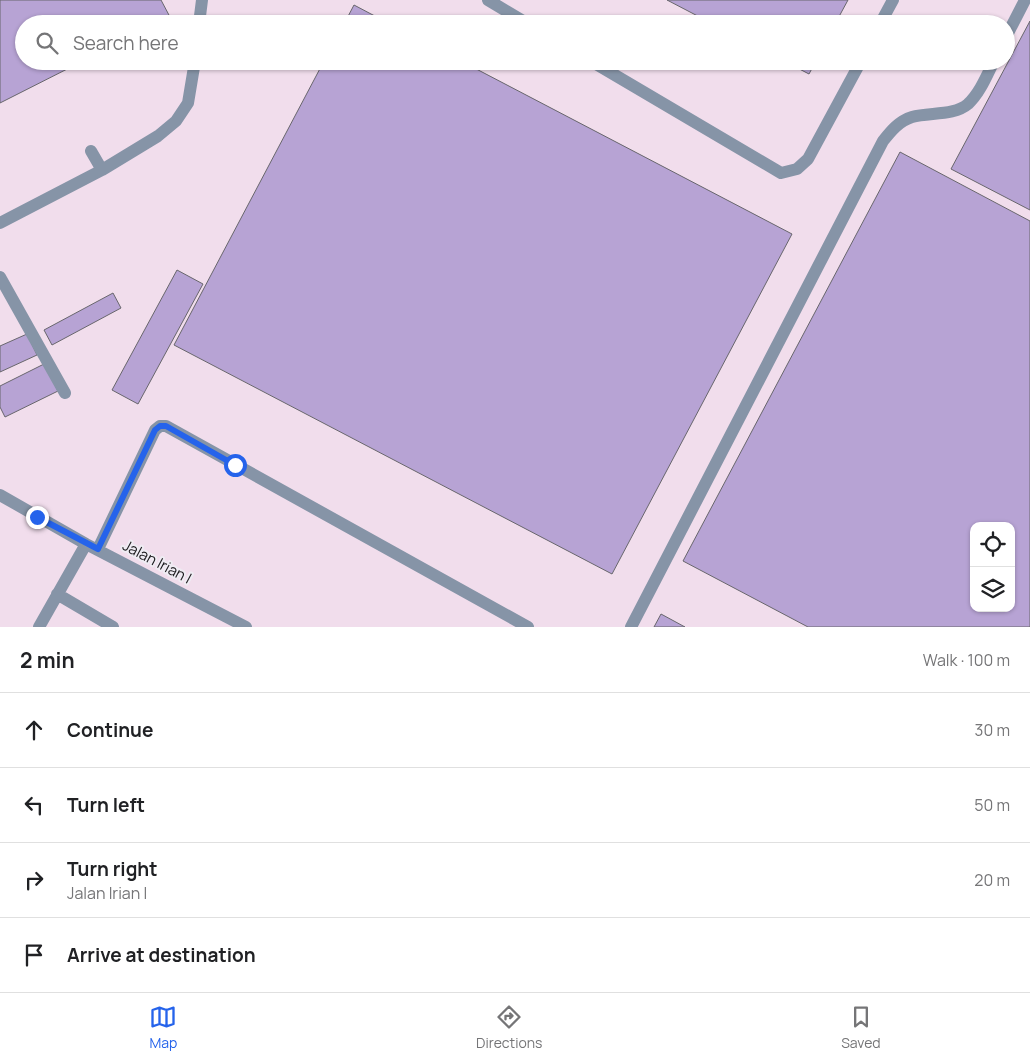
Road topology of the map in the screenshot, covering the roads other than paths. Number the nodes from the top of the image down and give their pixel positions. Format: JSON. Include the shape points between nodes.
{"nodes":[{"id":1,"x":202,"y":0,"type":"edge"},
{"id":2,"x":488,"y":0,"type":"edge"},
{"id":3,"x":893,"y":0,"type":"edge"},
{"id":4,"x":1025,"y":0,"type":"edge"},
{"id":5,"x":200,"y":15,"type":"edge"},
{"id":6,"x":513,"y":15,"type":"edge"},
{"id":7,"x":885,"y":15,"type":"edge"},
{"id":8,"x":1015,"y":19,"type":"edge"},
{"id":9,"x":194,"y":70,"type":"edge"},
{"id":10,"x":606,"y":70,"type":"edge"},
{"id":11,"x":856,"y":70,"type":"edge"},
{"id":12,"x":989,"y":70,"type":"edge"},
{"id":13,"x":91,"y":151,"type":"dead end"},
{"id":14,"x":102,"y":170,"type":"junction"},
{"id":15,"x":0,"y":223,"type":"edge"},
{"id":16,"x":0,"y":277,"type":"edge"},
{"id":17,"x":65,"y":393,"type":"dead end"},
{"id":18,"x":0,"y":495,"type":"edge"},
{"id":19,"x":86,"y":544,"type":"junction"},
{"id":20,"x":98,"y":549,"type":"junction"},
{"id":21,"x":57,"y":594,"type":"junction"},
{"id":22,"x":39,"y":627,"type":"edge"},
{"id":23,"x":113,"y":627,"type":"edge"},
{"id":24,"x":246,"y":627,"type":"edge"},
{"id":25,"x":528,"y":627,"type":"edge"},
{"id":26,"x":630,"y":627,"type":"edge"}],
"edges":[{"from":1,"to":5,"type":"street"},
{"from":2,"to":6,"type":"street"},
{"from":3,"to":7,"type":"street"},
{"from":4,"to":8,"type":"street"},
{"from":9,"to":14,"type":"street","via":[[188,103],[176,121],[158,136]]},
{"from":10,"to":11,"type":"street","via":[[781,173],[797,169],[808,159]]},
{"from":12,"to":26,"type":"street","via":[[967,105],[912,117],[896,125],[883,141]]},
{"from":13,"to":14,"type":"street"},
{"from":14,"to":15,"type":"street"},
{"from":16,"to":17,"type":"street"},
{"from":18,"to":19,"type":"street","name":"Jalan Irian I"},
{"from":19,"to":20,"type":"street","name":"Jalan Irian I"},
{"from":19,"to":21,"type":"street"},
{"from":20,"to":24,"type":"street","name":"Jalan Irian I"},
{"from":20,"to":25,"type":"street","via":[[155,430],[166,426]]},
{"from":21,"to":22,"type":"street"},
{"from":21,"to":23,"type":"street"}]}
